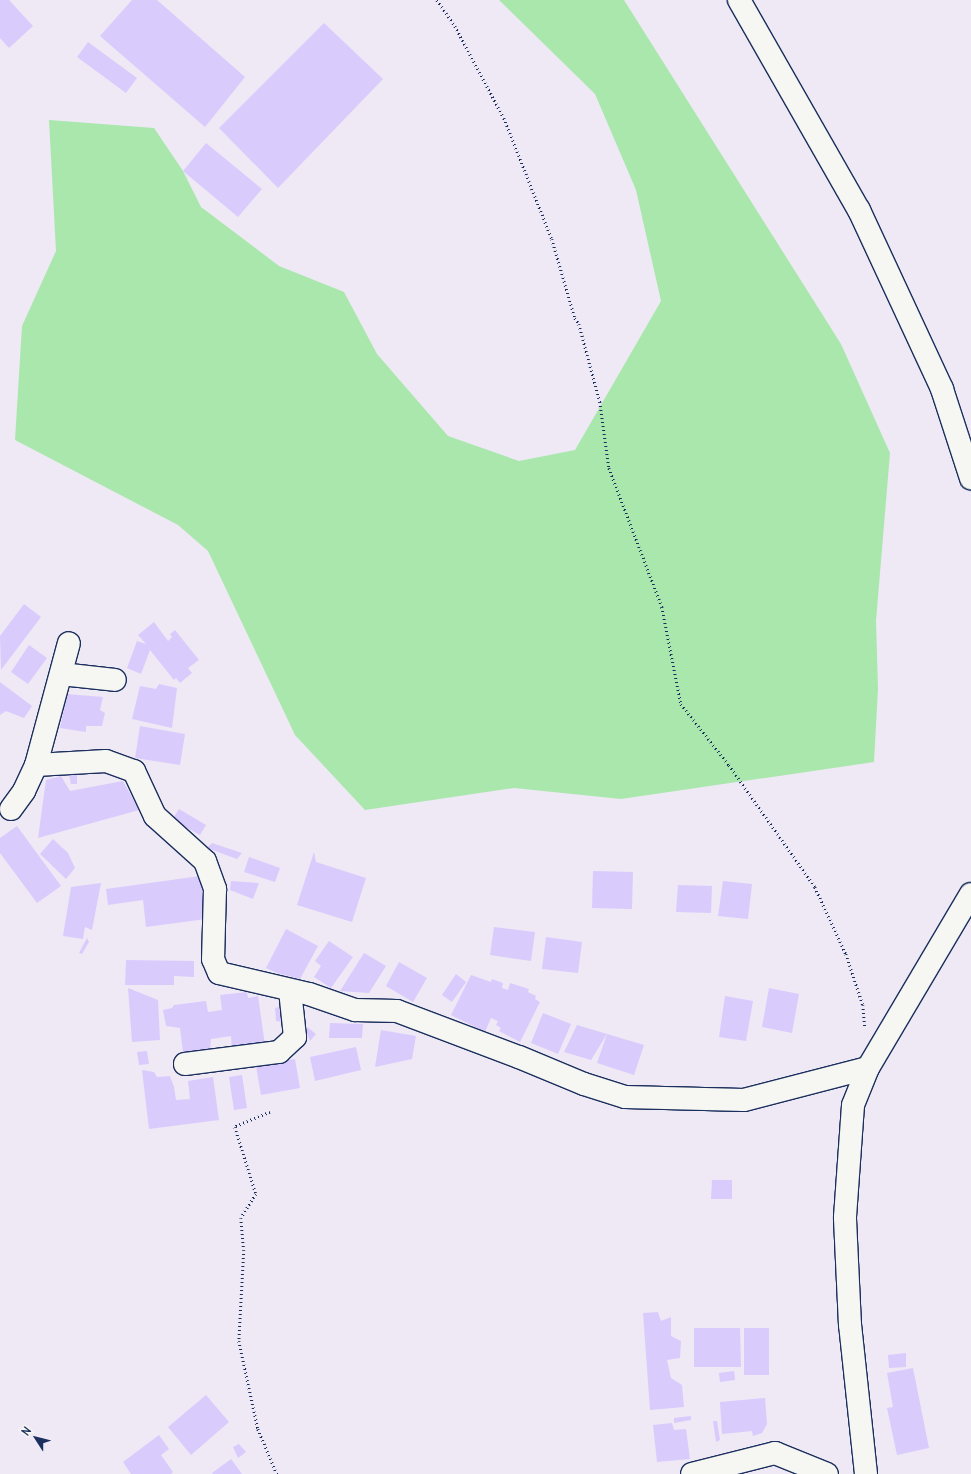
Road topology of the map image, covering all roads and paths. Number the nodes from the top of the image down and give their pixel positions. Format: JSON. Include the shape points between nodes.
{"nodes":[{"id":1,"x":438,"y":0,"type":"edge"},
{"id":2,"x":739,"y":0,"type":"edge"},
{"id":3,"x":971,"y":478,"type":"edge"},
{"id":4,"x":69,"y":643,"type":"dead end"},
{"id":5,"x":61,"y":674,"type":"junction"},
{"id":6,"x":115,"y":680,"type":"dead end"},
{"id":7,"x":36,"y":765,"type":"junction"},
{"id":8,"x":11,"y":809,"type":"dead end"},
{"id":9,"x":971,"y":894,"type":"edge"},
{"id":10,"x":290,"y":990,"type":"junction"},
{"id":11,"x":865,"y":1029,"type":"dead end"},
{"id":12,"x":185,"y":1064,"type":"dead end"},
{"id":13,"x":868,"y":1068,"type":"junction"},
{"id":14,"x":270,"y":1112,"type":"dead end"},
{"id":15,"x":277,"y":1474,"type":"edge"},
{"id":16,"x":692,"y":1474,"type":"edge"},
{"id":17,"x":826,"y":1474,"type":"edge"},
{"id":18,"x":866,"y":1474,"type":"edge"}],
"edges":[{"from":1,"to":11,"type":"path","via":[[504,118],[552,239],[600,402],[609,468],[662,607],[681,704],[729,765],[815,887],[846,954],[863,1005]]},
{"from":2,"to":3,"type":"street","via":[[859,210],[942,389]]},
{"from":4,"to":5,"type":"street"},
{"from":5,"to":6,"type":"street"},
{"from":5,"to":7,"type":"street"},
{"from":7,"to":8,"type":"street","via":[[24,791]]},
{"from":7,"to":10,"type":"street","via":[[106,762],[134,771],[155,816],[205,861],[215,889],[213,959],[219,973]]},
{"from":9,"to":13,"type":"street"},
{"from":10,"to":12,"type":"street","via":[[295,1037],[280,1052]]},
{"from":10,"to":13,"type":"street","via":[[356,1010],[397,1011],[584,1084],[626,1097],[744,1100]]},
{"from":13,"to":18,"type":"street","via":[[853,1104],[845,1218],[850,1325]]},
{"from":14,"to":15,"type":"path","via":[[235,1127],[256,1194],[241,1218],[244,1250],[239,1341],[258,1429]]},
{"from":16,"to":17,"type":"street","via":[[775,1453]]}]}
